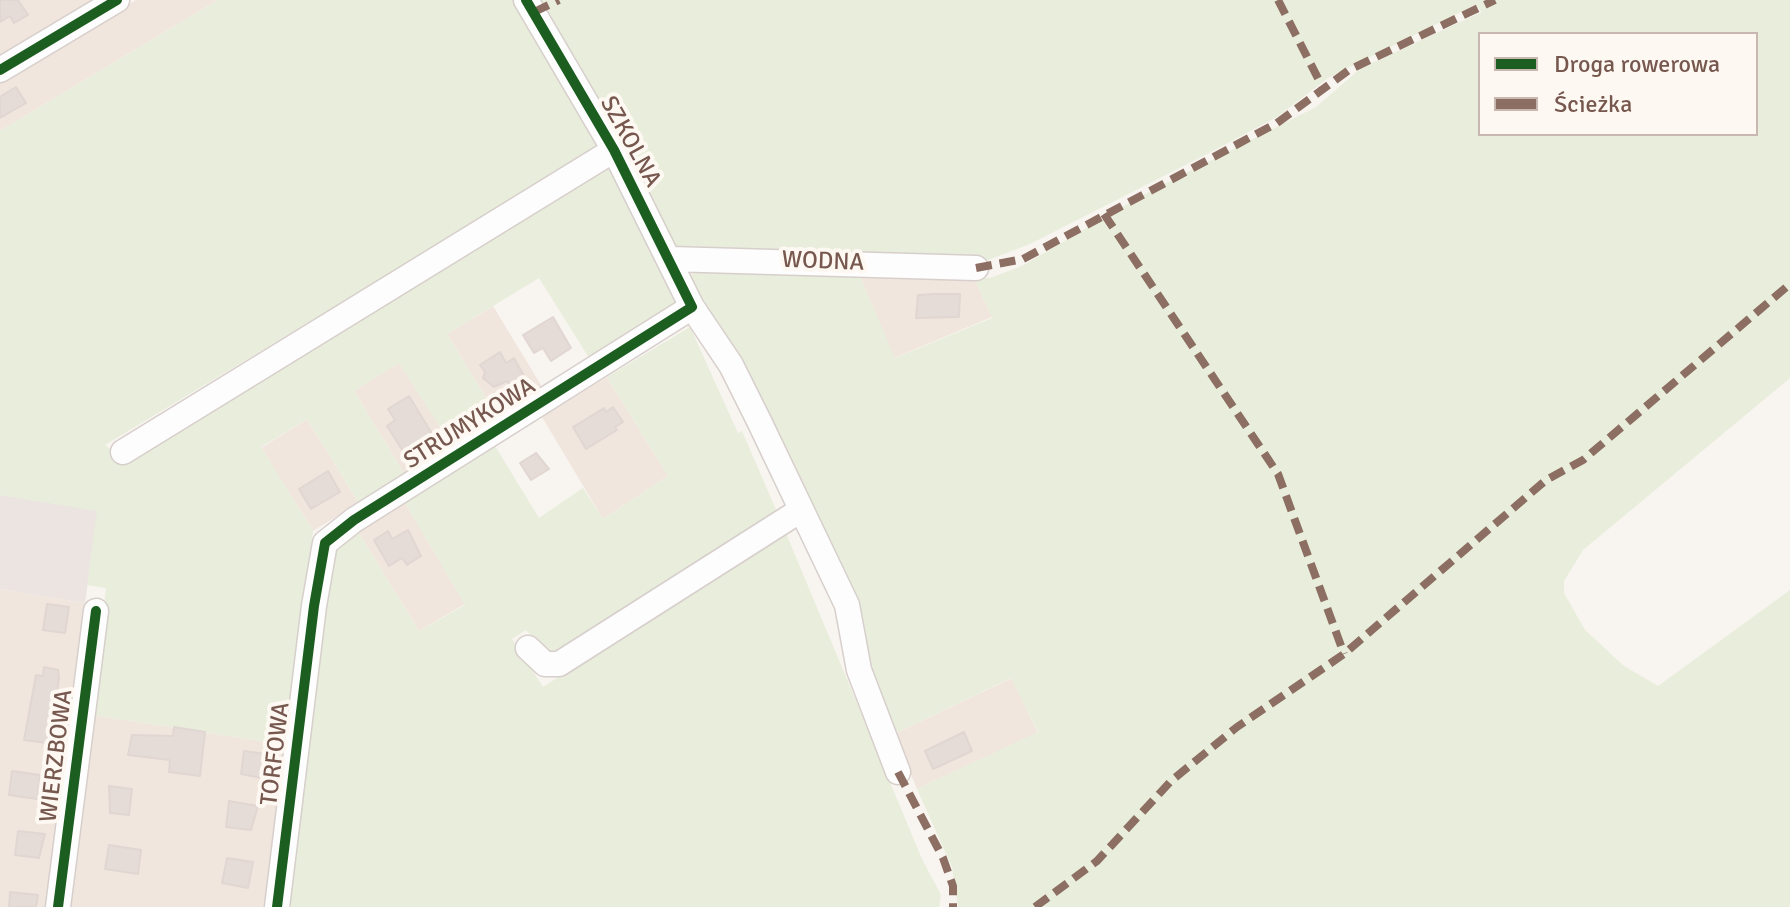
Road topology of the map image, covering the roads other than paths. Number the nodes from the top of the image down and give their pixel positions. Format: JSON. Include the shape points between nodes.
{"nodes":[{"id":1,"x":117,"y":0,"type":"edge"},
{"id":2,"x":526,"y":0,"type":"edge"},
{"id":3,"x":0,"y":70,"type":"edge"},
{"id":4,"x":614,"y":150,"type":"junction"},
{"id":5,"x":670,"y":259,"type":"junction"},
{"id":6,"x":976,"y":268,"type":"dead end"},
{"id":7,"x":692,"y":307,"type":"junction"},
{"id":8,"x":123,"y":452,"type":"dead end"},
{"id":9,"x":801,"y":510,"type":"junction"},
{"id":10,"x":314,"y":606,"type":"joint"},
{"id":11,"x":96,"y":611,"type":"dead end"},
{"id":12,"x":528,"y":648,"type":"dead end"},
{"id":13,"x":898,"y":772,"type":"dead end"},
{"id":14,"x":58,"y":907,"type":"edge"},
{"id":15,"x":277,"y":907,"type":"edge"}],
"edges":[{"from":1,"to":3,"type":"street"},
{"from":2,"to":4,"type":"street","name":"SZKOLNA"},
{"from":4,"to":5,"type":"street","name":"SZKOLNA"},
{"from":4,"to":8,"type":"street"},
{"from":5,"to":6,"type":"street","name":"WODNA"},
{"from":5,"to":7,"type":"street","name":"SZKOLNA"},
{"from":7,"to":9,"type":"street","name":"SZKOLNA","via":[[731,365]]},
{"from":7,"to":10,"type":"street","name":"STRUMYKOWA","via":[[336,531],[325,543]]},
{"from":9,"to":12,"type":"street","via":[[559,664],[545,664]]},
{"from":9,"to":13,"type":"street","name":"SZKOLNA","via":[[847,605],[859,670]]},
{"from":10,"to":15,"type":"street","name":"TORFOWA"},
{"from":11,"to":14,"type":"street","name":"WIERZBOWA"}]}
